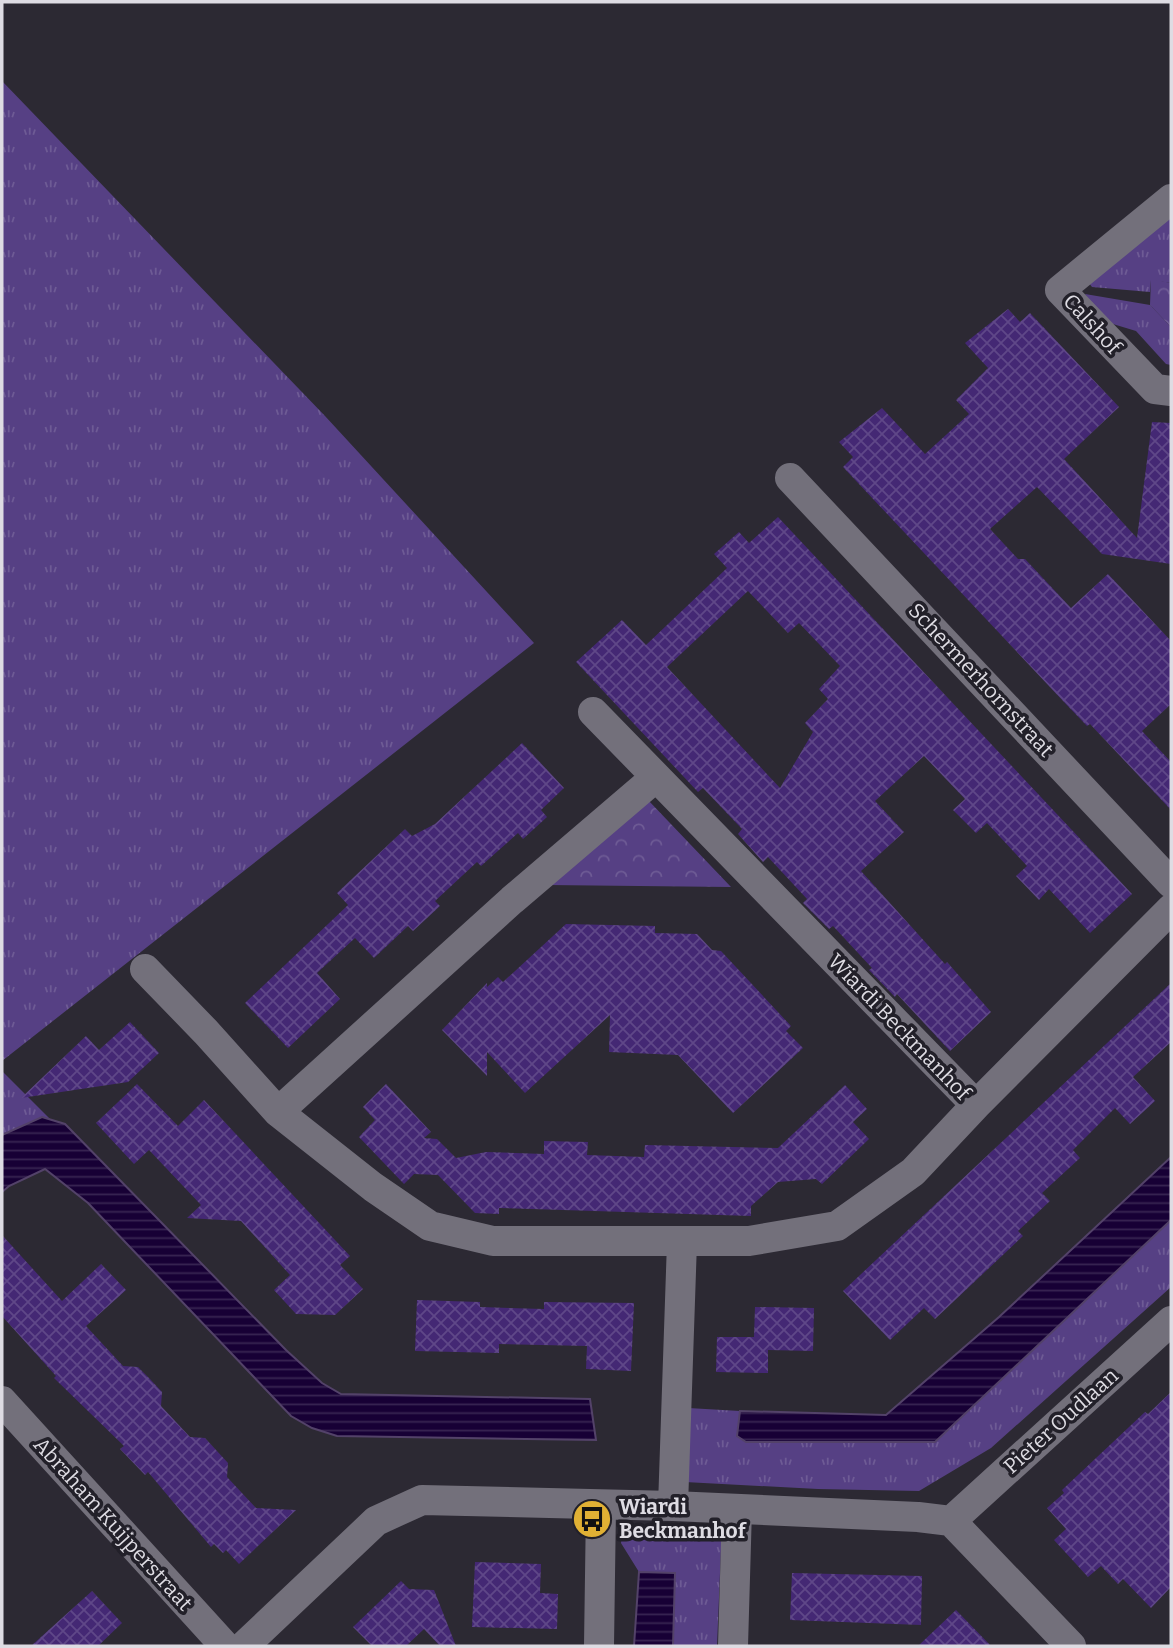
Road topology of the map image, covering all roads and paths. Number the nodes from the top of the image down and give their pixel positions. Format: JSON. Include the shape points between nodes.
{"nodes":[{"id":1,"x":1171,"y":199,"type":"edge"},
{"id":2,"x":1171,"y":391,"type":"edge"},
{"id":3,"x":790,"y":478,"type":"dead end"},
{"id":4,"x":593,"y":712,"type":"dead end"},
{"id":5,"x":656,"y":777,"type":"junction"},
{"id":6,"x":1171,"y":883,"type":"edge"},
{"id":7,"x":1171,"y":909,"type":"edge"},
{"id":8,"x":145,"y":969,"type":"dead end"},
{"id":9,"x":975,"y":1105,"type":"junction"},
{"id":10,"x":278,"y":1112,"type":"junction"},
{"id":11,"x":682,"y":1242,"type":"junction"},
{"id":12,"x":1171,"y":1321,"type":"edge"},
{"id":13,"x":2,"y":1401,"type":"edge"},
{"id":14,"x":601,"y":1506,"type":"junction"},
{"id":15,"x":673,"y":1506,"type":"junction"},
{"id":16,"x":737,"y":1509,"type":"junction"},
{"id":17,"x":951,"y":1521,"type":"junction"},
{"id":18,"x":225,"y":1646,"type":"edge"},
{"id":19,"x":244,"y":1646,"type":"edge"},
{"id":20,"x":599,"y":1646,"type":"edge"},
{"id":21,"x":733,"y":1646,"type":"edge"},
{"id":22,"x":1071,"y":1646,"type":"edge"}],
"edges":[{"from":1,"to":2,"type":"street","name":"Calshof","via":[[1060,290],[1155,389]]},
{"from":3,"to":6,"type":"street","name":"Schermerhornstraat"},
{"from":4,"to":5,"type":"street","name":"Wiardi Beckmanhof"},
{"from":5,"to":9,"type":"street","name":"Wiardi Beckmanhof"},
{"from":5,"to":10,"type":"street"},
{"from":7,"to":9,"type":"street"},
{"from":8,"to":10,"type":"street","name":"Wiardi Beckmanhof"},
{"from":9,"to":11,"type":"street","name":"Wiardi Beckmanhof","via":[[914,1172],[837,1226],[748,1241]]},
{"from":10,"to":11,"type":"street","name":"Wiardi Beckmanhof","via":[[430,1226],[493,1241]]},
{"from":11,"to":15,"type":"street"},
{"from":12,"to":17,"type":"street","name":"Pieter Oudlaan"},
{"from":13,"to":18,"type":"street","name":"Abraham Kuijperstraat"},
{"from":14,"to":15,"type":"street"},
{"from":14,"to":19,"type":"street","via":[[422,1500],[376,1521]]},
{"from":14,"to":20,"type":"street"},
{"from":15,"to":16,"type":"street"},
{"from":16,"to":17,"type":"street"},
{"from":16,"to":21,"type":"street"},
{"from":17,"to":22,"type":"street"}]}
